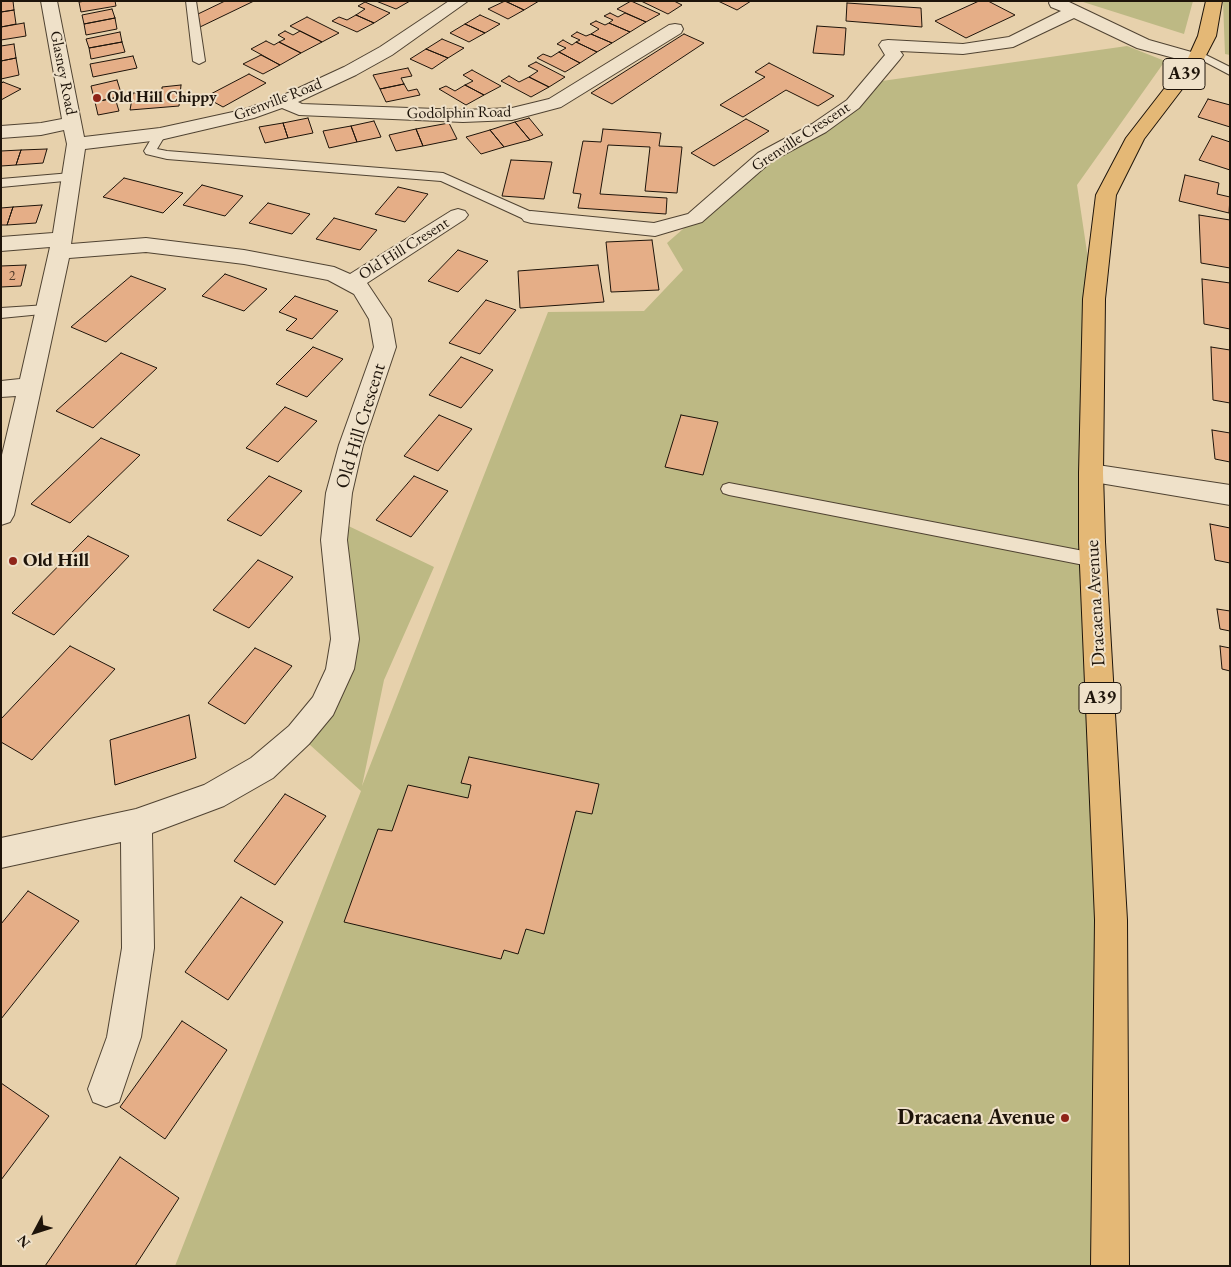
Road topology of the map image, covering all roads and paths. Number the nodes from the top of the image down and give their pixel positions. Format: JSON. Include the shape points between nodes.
{"nodes":[{"id":1,"x":49,"y":1,"type":"edge"},
{"id":2,"x":191,"y":1,"type":"edge"},
{"id":3,"x":460,"y":1,"type":"edge"},
{"id":4,"x":1053,"y":1,"type":"edge"},
{"id":5,"x":1214,"y":1,"type":"edge"},
{"id":6,"x":1074,"y":12,"type":"junction"},
{"id":7,"x":675,"y":29,"type":"dead end"},
{"id":8,"x":1197,"y":56,"type":"junction"},
{"id":9,"x":199,"y":61,"type":"dead end"},
{"id":10,"x":1230,"y":72,"type":"edge"},
{"id":11,"x":283,"y":102,"type":"junction"},
{"id":12,"x":73,"y":122,"type":"junction"},
{"id":13,"x":1,"y":132,"type":"edge"},
{"id":14,"x":160,"y":134,"type":"junction"},
{"id":15,"x":76,"y":144,"type":"junction"},
{"id":16,"x":71,"y":177,"type":"junction"},
{"id":17,"x":1,"y":183,"type":"edge"},
{"id":18,"x":458,"y":215,"type":"dead end"},
{"id":19,"x":532,"y":216,"type":"joint"},
{"id":20,"x":1,"y":244,"type":"edge"},
{"id":21,"x":61,"y":246,"type":"junction"},
{"id":22,"x":351,"y":283,"type":"junction"},
{"id":23,"x":47,"y":310,"type":"junction"},
{"id":24,"x":1,"y":313,"type":"edge"},
{"id":25,"x":29,"y":387,"type":"junction"},
{"id":26,"x":1,"y":389,"type":"edge"},
{"id":27,"x":1091,"y":473,"type":"junction"},
{"id":28,"x":4,"y":487,"type":"edge"},
{"id":29,"x":729,"y":489,"type":"dead end"},
{"id":30,"x":1230,"y":495,"type":"edge"},
{"id":31,"x":1,"y":515,"type":"edge"},
{"id":32,"x":1094,"y":560,"type":"junction"},
{"id":33,"x":136,"y":824,"type":"junction"},
{"id":34,"x":1,"y":853,"type":"edge"},
{"id":35,"x":106,"y":1089,"type":"dead end"},
{"id":36,"x":1110,"y":1266,"type":"edge"}],
"edges":[{"from":1,"to":12,"type":"street","name":"Glasney Road"},
{"from":2,"to":9,"type":"lane"},
{"from":3,"to":11,"type":"street","name":"Grenville Road","via":[[364,63]]},
{"from":4,"to":6,"type":"street"},
{"from":5,"to":8,"type":"main road","name":"Dracaena Avenue","number":"A39","via":[[1207,36]]},
{"from":6,"to":8,"type":"street","via":[[1143,44]]},
{"from":6,"to":19,"type":"street","name":"Grenville Crescent","via":[[1013,42],[964,49],[888,45],[894,56],[853,104],[819,128],[765,157],[695,218],[656,230]]},
{"from":7,"to":11,"type":"street","name":"Godolphin Road","via":[[555,103],[512,114],[462,116],[299,109]]},
{"from":8,"to":10,"type":"lane"},
{"from":8,"to":27,"type":"main road","name":"Dracaena Avenue","number":"A39","via":[[1135,138],[1106,195],[1094,299]]},
{"from":11,"to":14,"type":"street","name":"Grenville Road","via":[[247,114]]},
{"from":12,"to":13,"type":"street","via":[[41,129]]},
{"from":12,"to":15,"type":"street","name":"Glasney Road"},
{"from":14,"to":15,"type":"street","name":"Grenville Road"},
{"from":14,"to":19,"type":"lane","via":[[150,151],[287,166],[443,177]]},
{"from":15,"to":16,"type":"street"},
{"from":16,"to":17,"type":"lane"},
{"from":16,"to":21,"type":"street"},
{"from":18,"to":22,"type":"street","name":"Old Hill Cresent"},
{"from":20,"to":21,"type":"street","name":"Old Hill Crescent"},
{"from":21,"to":22,"type":"street","name":"Old Hill Crescent","via":[[155,246],[244,257],[334,274]]},
{"from":21,"to":23,"type":"street"},
{"from":22,"to":33,"type":"street","name":"Old Hill Crescent","via":[[362,289],[380,319],[385,347],[351,444],[339,492],[334,540],[345,639],[340,669],[323,706],[299,735],[262,768],[213,796]]},
{"from":23,"to":24,"type":"lane"},
{"from":23,"to":25,"type":"street"},
{"from":25,"to":26,"type":"street"},
{"from":25,"to":28,"type":"street"},
{"from":27,"to":30,"type":"street"},
{"from":27,"to":32,"type":"main road","name":"Dracaena Avenue","number":"A39"},
{"from":28,"to":31,"type":"street"},
{"from":29,"to":32,"type":"lane"},
{"from":32,"to":36,"type":"main road","name":"Dracaena Avenue","number":"A39","via":[[1111,920]]},
{"from":33,"to":34,"type":"street","name":"Old Hill Crescent"},
{"from":33,"to":35,"type":"street","via":[[138,948],[124,1037]]}]}
